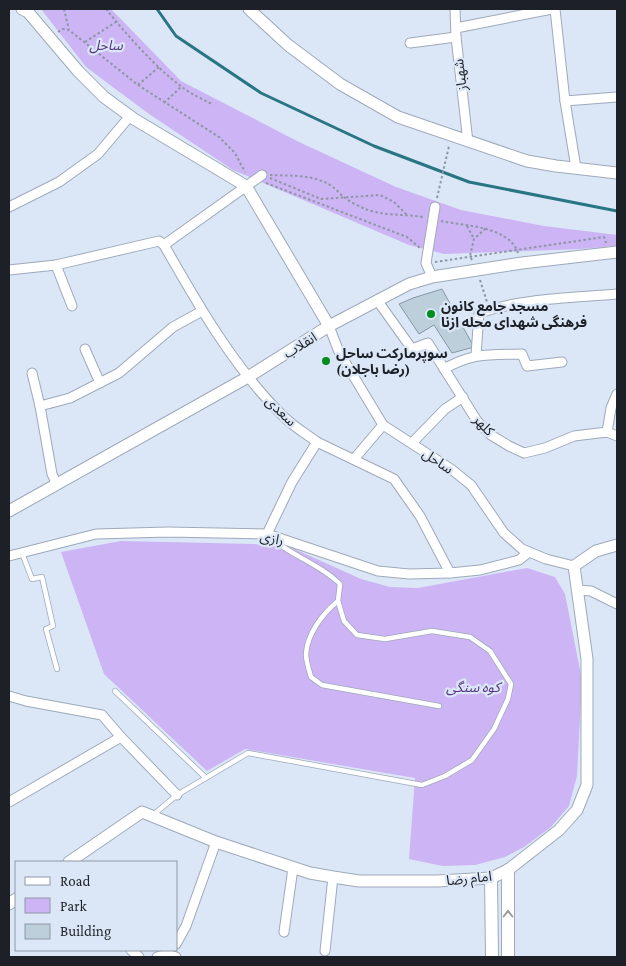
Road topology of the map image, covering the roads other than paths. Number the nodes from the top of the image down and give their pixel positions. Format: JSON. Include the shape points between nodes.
{"nodes":[{"id":1,"x":22,"y":9,"type":"edge"},
{"id":2,"x":249,"y":9,"type":"edge"},
{"id":3,"x":455,"y":9,"type":"edge"},
{"id":4,"x":554,"y":9,"type":"edge"},
{"id":5,"x":456,"y":33,"type":"junction"},
{"id":6,"x":410,"y":43,"type":"dead end"},
{"id":7,"x":617,"y":97,"type":"edge"},
{"id":8,"x":565,"y":100,"type":"junction"},
{"id":9,"x":130,"y":116,"type":"junction"},
{"id":10,"x":468,"y":142,"type":"junction"},
{"id":11,"x":576,"y":168,"type":"junction"},
{"id":12,"x":617,"y":173,"type":"edge"},
{"id":13,"x":254,"y":180,"type":"junction"},
{"id":14,"x":9,"y":207,"type":"edge"},
{"id":15,"x":435,"y":207,"type":"road end"},
{"id":16,"x":164,"y":244,"type":"junction"},
{"id":17,"x":613,"y":253,"type":"edge"},
{"id":18,"x":56,"y":265,"type":"junction"},
{"id":19,"x":9,"y":270,"type":"edge"},
{"id":20,"x":432,"y":276,"type":"junction"},
{"id":21,"x":617,"y":294,"type":"edge"},
{"id":22,"x":377,"y":300,"type":"junction"},
{"id":23,"x":72,"y":306,"type":"dead end"},
{"id":24,"x":202,"y":311,"type":"junction"},
{"id":25,"x":329,"y":326,"type":"junction"},
{"id":26,"x":85,"y":349,"type":"dead end"},
{"id":27,"x":476,"y":355,"type":"junction"},
{"id":28,"x":562,"y":362,"type":"dead end"},
{"id":29,"x":444,"y":369,"type":"junction"},
{"id":30,"x":32,"y":373,"type":"dead end"},
{"id":31,"x":248,"y":377,"type":"junction"},
{"id":32,"x":100,"y":383,"type":"junction"},
{"id":33,"x":617,"y":394,"type":"edge"},
{"id":34,"x":463,"y":397,"type":"junction"},
{"id":35,"x":40,"y":406,"type":"junction"},
{"id":36,"x":383,"y":424,"type":"junction"},
{"id":37,"x":607,"y":432,"type":"junction"},
{"id":38,"x":617,"y":436,"type":"edge"},
{"id":39,"x":317,"y":442,"type":"junction"},
{"id":40,"x":412,"y":443,"type":"junction"},
{"id":41,"x":354,"y":459,"type":"junction"},
{"id":42,"x":57,"y":485,"type":"junction"},
{"id":43,"x":9,"y":511,"type":"edge"},
{"id":44,"x":267,"y":534,"type":"junction"},
{"id":45,"x":617,"y":545,"type":"edge"},
{"id":46,"x":529,"y":552,"type":"junction"},
{"id":47,"x":22,"y":553,"type":"junction"},
{"id":48,"x":9,"y":556,"type":"edge"},
{"id":49,"x":574,"y":566,"type":"junction"},
{"id":50,"x":450,"y":573,"type":"junction"},
{"id":51,"x":578,"y":590,"type":"junction"},
{"id":52,"x":338,"y":601,"type":"junction"},
{"id":53,"x":617,"y":604,"type":"edge"},
{"id":54,"x":57,"y":670,"type":"dead end"},
{"id":55,"x":115,"y":691,"type":"dead end"},
{"id":56,"x":9,"y":696,"type":"edge"},
{"id":57,"x":439,"y":706,"type":"dead end"},
{"id":58,"x":121,"y":737,"type":"junction"},
{"id":59,"x":206,"y":778,"type":"junction"},
{"id":60,"x":177,"y":795,"type":"junction"},
{"id":61,"x":9,"y":802,"type":"edge"},
{"id":62,"x":152,"y":816,"type":"junction"},
{"id":63,"x":216,"y":842,"type":"junction"},
{"id":64,"x":70,"y":861,"type":"edge"},
{"id":65,"x":293,"y":868,"type":"junction"},
{"id":66,"x":508,"y":870,"type":"junction"},
{"id":67,"x":332,"y":877,"type":"junction"},
{"id":68,"x":491,"y":878,"type":"junction"},
{"id":69,"x":284,"y":932,"type":"dead end"},
{"id":70,"x":178,"y":940,"type":"edge"},
{"id":71,"x":159,"y":951,"type":"edge"},
{"id":72,"x":325,"y":951,"type":"dead end"},
{"id":73,"x":172,"y":954,"type":"edge"},
{"id":74,"x":157,"y":957,"type":"edge"},
{"id":75,"x":492,"y":957,"type":"edge"},
{"id":76,"x":508,"y":957,"type":"edge"}],
"edges":[{"from":1,"to":9,"type":"street","via":[[104,97]]},
{"from":2,"to":10,"type":"street","via":[[288,45],[368,102],[398,117]]},
{"from":3,"to":5,"type":"street","name":"شهباز"},
{"from":4,"to":5,"type":"street"},
{"from":4,"to":8,"type":"street"},
{"from":5,"to":6,"type":"street"},
{"from":5,"to":10,"type":"street","name":"شهباز"},
{"from":7,"to":8,"type":"street"},
{"from":8,"to":11,"type":"street"},
{"from":9,"to":13,"type":"street"},
{"from":9,"to":14,"type":"street","via":[[98,154],[59,182]]},
{"from":10,"to":11,"type":"street","via":[[527,161]]},
{"from":11,"to":12,"type":"street"},
{"from":13,"to":16,"type":"street"},
{"from":13,"to":25,"type":"street"},
{"from":15,"to":20,"type":"street","via":[[426,259]]},
{"from":16,"to":18,"type":"street","via":[[159,242]]},
{"from":16,"to":24,"type":"street","name":"سعدی"},
{"from":17,"to":20,"type":"street","name":"انقلاب"},
{"from":18,"to":19,"type":"street"},
{"from":18,"to":23,"type":"street"},
{"from":20,"to":22,"type":"street","name":"انقلاب"},
{"from":21,"to":27,"type":"street","via":[[524,303],[479,313]]},
{"from":22,"to":25,"type":"street","name":"انقلاب"},
{"from":22,"to":29,"type":"street","name":"کلهر","via":[[412,349],[428,343]]},
{"from":24,"to":31,"type":"street","name":"سعدی"},
{"from":24,"to":32,"type":"street","via":[[173,327],[119,373]]},
{"from":25,"to":31,"type":"street","name":"انقلاب"},
{"from":25,"to":36,"type":"street","name":"ساحل","via":[[339,352]]},
{"from":26,"to":32,"type":"street"},
{"from":27,"to":28,"type":"street","via":[[522,354],[527,366]]},
{"from":27,"to":29,"type":"street"},
{"from":29,"to":34,"type":"street","name":"کلهر"},
{"from":30,"to":35,"type":"street"},
{"from":31,"to":39,"type":"street","name":"سعدی","via":[[282,415]]},
{"from":31,"to":42,"type":"street","name":"انقلاب"},
{"from":32,"to":35,"type":"street","via":[[70,398]]},
{"from":33,"to":37,"type":"street"},
{"from":34,"to":37,"type":"street","name":"کلهر","via":[[477,421],[491,435],[524,453],[574,436]]},
{"from":34,"to":40,"type":"street","via":[[445,409]]},
{"from":35,"to":42,"type":"street","via":[[52,474]]},
{"from":36,"to":40,"type":"street","name":"ساحل"},
{"from":36,"to":41,"type":"street"},
{"from":37,"to":38,"type":"street"},
{"from":39,"to":41,"type":"street","name":"سعدی"},
{"from":39,"to":44,"type":"street","via":[[292,482]]},
{"from":40,"to":46,"type":"street","name":"ساحل","via":[[471,485],[504,533]]},
{"from":41,"to":50,"type":"street","name":"سعدی","via":[[394,480],[420,516]]},
{"from":42,"to":43,"type":"street","name":"انقلاب"},
{"from":44,"to":47,"type":"street","name":"رازی","via":[[96,534]]},
{"from":44,"to":50,"type":"street","name":"رازی","via":[[378,571]]},
{"from":44,"to":52,"type":"lane","via":[[280,546],[331,575],[340,584]]},
{"from":45,"to":49,"type":"street","via":[[596,551]]},
{"from":46,"to":49,"type":"street","name":"ساحل"},
{"from":46,"to":50,"type":"street","name":"رازی","via":[[504,565]]},
{"from":47,"to":48,"type":"street","name":"رازی"},
{"from":47,"to":54,"type":"lane","via":[[32,579],[42,577],[53,626],[46,629]]},
{"from":49,"to":51,"type":"street","name":"امام رضا"},
{"from":51,"to":53,"type":"street","via":[[591,592]]},
{"from":51,"to":66,"type":"street","name":"امام رضا","via":[[587,659],[587,785],[577,810],[559,830]]},
{"from":52,"to":57,"type":"lane","via":[[329,608],[309,638],[306,655],[311,677],[322,685]]},
{"from":52,"to":59,"type":"lane","via":[[344,621],[357,635],[385,639],[432,631],[470,637],[490,651],[511,684],[494,729],[472,760],[422,785],[248,754]]},
{"from":55,"to":59,"type":"lane"},
{"from":56,"to":58,"type":"street","via":[[102,715]]},
{"from":58,"to":60,"type":"street"},
{"from":58,"to":61,"type":"street"},
{"from":59,"to":60,"type":"lane"},
{"from":60,"to":62,"type":"lane"},
{"from":62,"to":63,"type":"street","name":"امام رضا"},
{"from":62,"to":64,"type":"street","via":[[142,812]]},
{"from":63,"to":65,"type":"street","name":"امام رضا"},
{"from":63,"to":70,"type":"street"},
{"from":65,"to":67,"type":"street","name":"امام رضا"},
{"from":65,"to":69,"type":"street"},
{"from":66,"to":68,"type":"street","name":"امام رضا"},
{"from":76,"to":66,"type":"main road","one_way":true},
{"from":67,"to":68,"type":"street","name":"امام رضا","via":[[359,881]]},
{"from":67,"to":72,"type":"street"},
{"from":68,"to":75,"type":"main road"},
{"from":71,"to":73,"type":"street"},
{"from":73,"to":74,"type":"street"}]}
